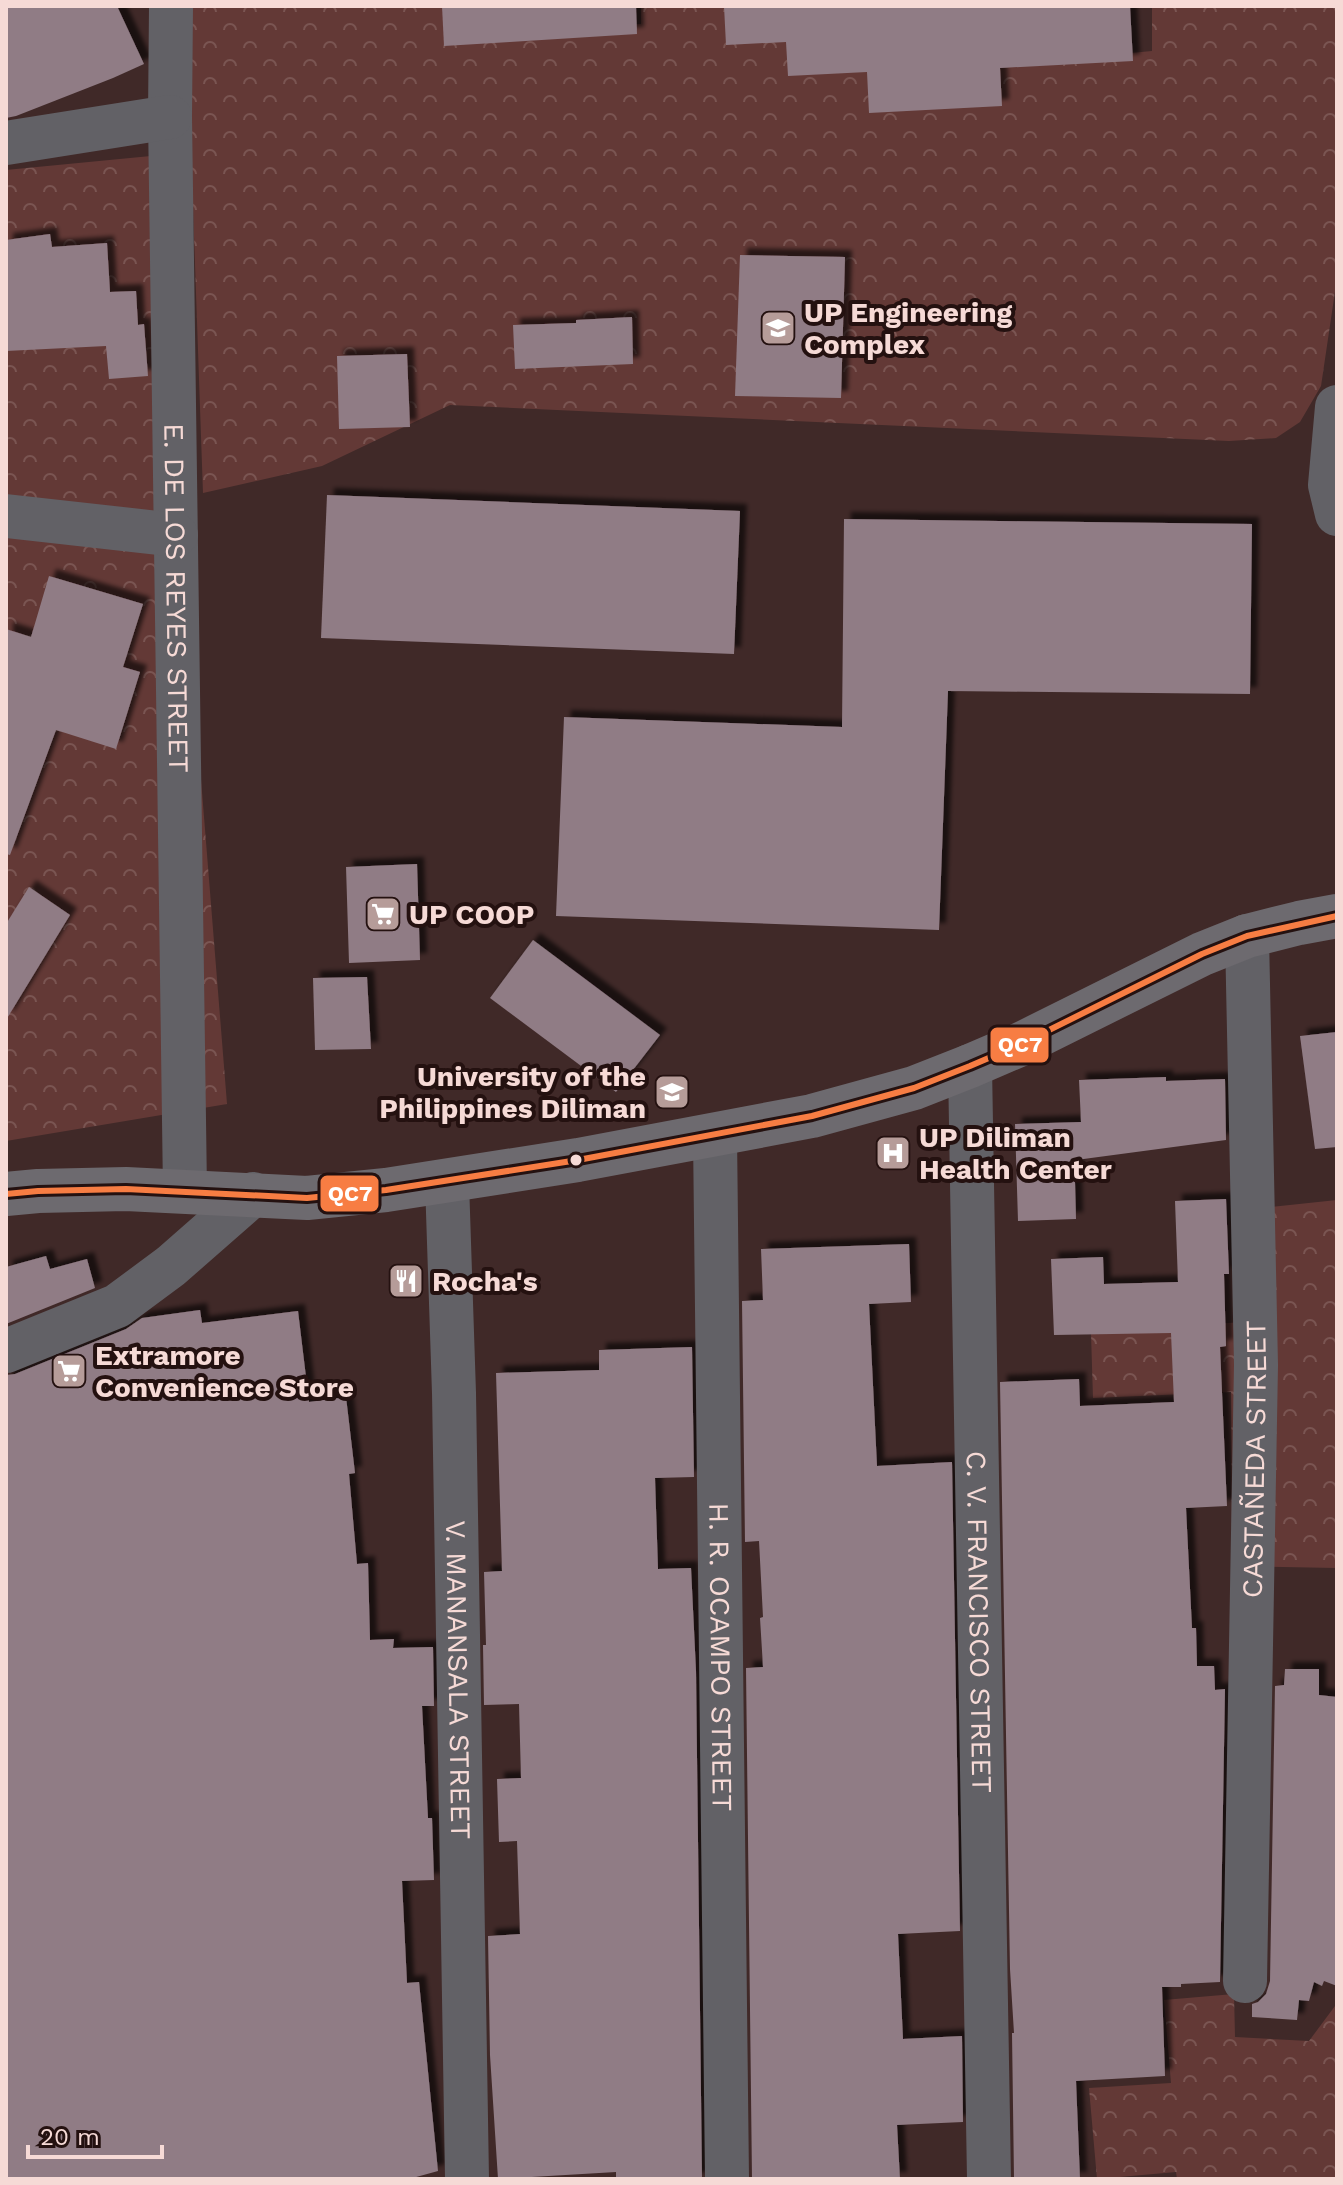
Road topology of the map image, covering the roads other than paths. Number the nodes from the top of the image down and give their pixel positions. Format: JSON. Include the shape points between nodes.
{"nodes":[{"id":1,"x":171,"y":6,"type":"edge"},
{"id":2,"x":170,"y":117,"type":"junction"},
{"id":3,"x":6,"y":143,"type":"edge"},
{"id":4,"x":1337,"y":407,"type":"edge"},
{"id":5,"x":1337,"y":514,"type":"edge"},
{"id":6,"x":6,"y":516,"type":"edge"},
{"id":7,"x":176,"y":535,"type":"junction"},
{"id":8,"x":1337,"y":916,"type":"edge"},
{"id":9,"x":1247,"y":936,"type":"junction"},
{"id":10,"x":970,"y":1066,"type":"junction"},
{"id":11,"x":715,"y":1135,"type":"junction"},
{"id":12,"x":447,"y":1182,"type":"junction"},
{"id":13,"x":185,"y":1191,"type":"junction"},
{"id":14,"x":6,"y":1194,"type":"edge"},
{"id":15,"x":253,"y":1194,"type":"junction"},
{"id":16,"x":6,"y":1351,"type":"edge"},
{"id":17,"x":1245,"y":1981,"type":"dead end"},
{"id":18,"x":467,"y":2179,"type":"edge"},
{"id":19,"x":727,"y":2179,"type":"edge"},
{"id":20,"x":989,"y":2179,"type":"edge"}],
"edges":[{"from":1,"to":2,"type":"street","name":"E. DE LOS REYES STREET"},
{"from":2,"to":3,"type":"street"},
{"from":2,"to":7,"type":"street","name":"E. DE LOS REYES STREET"},
{"from":4,"to":5,"type":"street","via":[[1330,485]]},
{"from":6,"to":7,"type":"street"},
{"from":7,"to":13,"type":"street","name":"E. DE LOS REYES STREET"},
{"from":8,"to":9,"type":"main road"},
{"from":9,"to":10,"type":"main road"},
{"from":9,"to":17,"type":"street","name":"CASTAÑEDA STREET","via":[[1256,1365]]},
{"from":10,"to":11,"type":"main road","via":[[865,1102]]},
{"from":10,"to":20,"type":"street","name":"C. V. FRANCISCO STREET"},
{"from":11,"to":12,"type":"main road"},
{"from":11,"to":19,"type":"street","name":"H. R. OCAMPO STREET"},
{"from":12,"to":15,"type":"main road","via":[[307,1198]]},
{"from":12,"to":18,"type":"street","name":"V. MANANSALA STREET"},
{"from":13,"to":14,"type":"main road"},
{"from":13,"to":15,"type":"main road"},
{"from":15,"to":16,"type":"street","via":[[117,1306]]}]}
